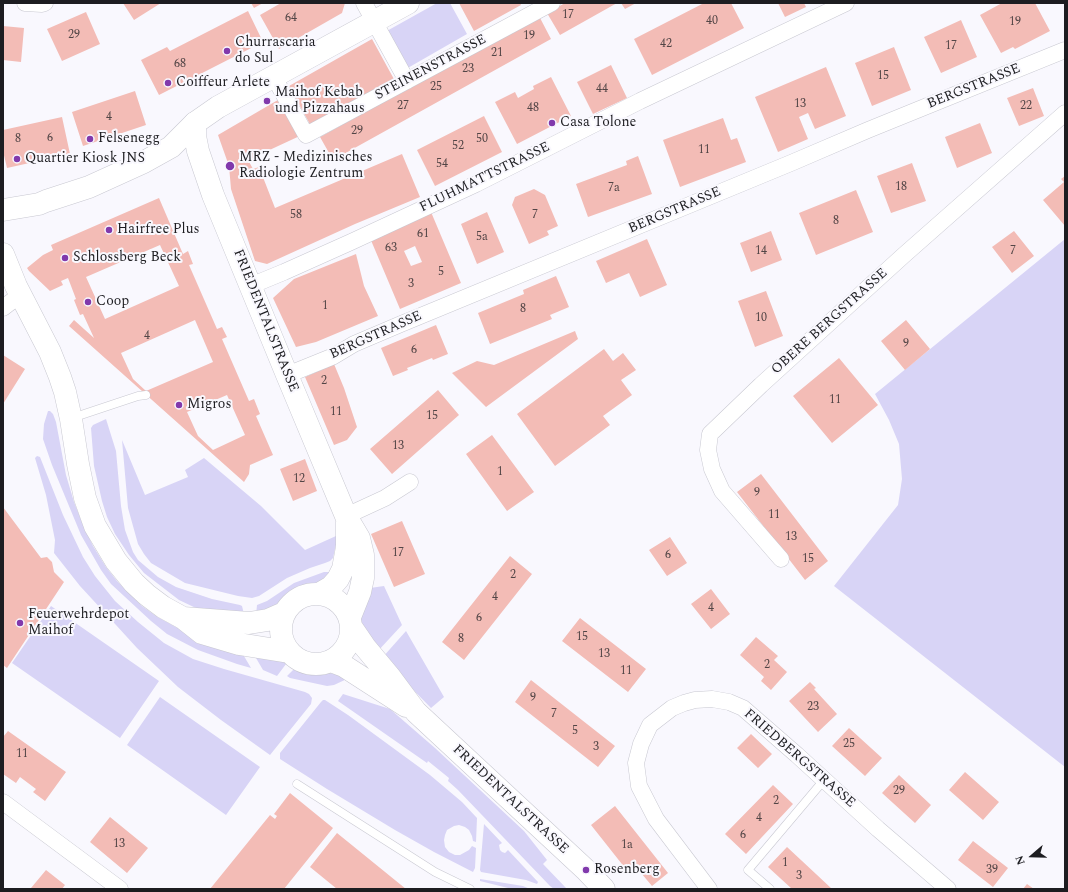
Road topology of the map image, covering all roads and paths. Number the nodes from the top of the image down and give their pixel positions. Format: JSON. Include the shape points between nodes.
{"nodes":[{"id":1,"x":25,"y":3,"type":"edge"},
{"id":2,"x":45,"y":3,"type":"edge"},
{"id":3,"x":364,"y":3,"type":"edge"},
{"id":4,"x":408,"y":3,"type":"edge"},
{"id":5,"x":552,"y":3,"type":"edge"},
{"id":6,"x":846,"y":3,"type":"edge"},
{"id":7,"x":375,"y":22,"type":"junction"},
{"id":8,"x":1065,"y":50,"type":"edge"},
{"id":9,"x":274,"y":77,"type":"junction"},
{"id":10,"x":407,"y":81,"type":"junction"},
{"id":11,"x":1065,"y":113,"type":"edge"},
{"id":12,"x":195,"y":123,"type":"junction"},
{"id":13,"x":3,"y":210,"type":"edge"},
{"id":14,"x":3,"y":254,"type":"edge"},
{"id":15,"x":247,"y":278,"type":"junction"},
{"id":16,"x":22,"y":296,"type":"junction"},
{"id":17,"x":3,"y":308,"type":"edge"},
{"id":18,"x":287,"y":375,"type":"junction"},
{"id":19,"x":146,"y":395,"type":"dead end"},
{"id":20,"x":71,"y":419,"type":"junction"},
{"id":21,"x":410,"y":482,"type":"dead end"},
{"id":22,"x":346,"y":516,"type":"junction"},
{"id":23,"x":781,"y":559,"type":"dead end"},
{"id":24,"x":320,"y":594,"type":"junction"},
{"id":25,"x":284,"y":613,"type":"junction"},
{"id":26,"x":183,"y":618,"type":"junction"},
{"id":27,"x":351,"y":622,"type":"junction"},
{"id":28,"x":290,"y":652,"type":"junction"},
{"id":29,"x":331,"y":661,"type":"junction"},
{"id":30,"x":416,"y":712,"type":"junction"},
{"id":31,"x":824,"y":780,"type":"junction"},
{"id":32,"x":297,"y":784,"type":"dead end"},
{"id":33,"x":3,"y":802,"type":"edge"},
{"id":34,"x":120,"y":889,"type":"edge"},
{"id":35,"x":470,"y":889,"type":"edge"},
{"id":36,"x":604,"y":889,"type":"edge"},
{"id":37,"x":708,"y":889,"type":"edge"},
{"id":38,"x":770,"y":889,"type":"edge"},
{"id":39,"x":948,"y":889,"type":"edge"}],
"edges":[{"from":1,"to":2,"type":"street"},
{"from":3,"to":7,"type":"street"},
{"from":4,"to":7,"type":"main road"},
{"from":5,"to":10,"type":"street","name":"STEINENSTRASSE"},
{"from":6,"to":15,"type":"street","name":"FLUHMATTSTRASSE","via":[[640,101],[476,184],[351,242],[284,272]]},
{"from":7,"to":9,"type":"main road"},
{"from":7,"to":10,"type":"street"},
{"from":8,"to":18,"type":"street","name":"BERGSTRASSE","via":[[415,318]]},
{"from":9,"to":10,"type":"street","name":"STEINENSTRASSE","via":[[306,135]]},
{"from":9,"to":12,"type":"main road","via":[[218,107]]},
{"from":11,"to":23,"type":"street","name":"OBERE BERGSTRASSE","via":[[904,255],[710,434],[708,450],[712,469],[722,491]]},
{"from":12,"to":13,"type":"main road","via":[[171,147],[144,162],[39,204]]},
{"from":12,"to":15,"type":"main road","name":"FRIEDENTALSTRASSE","via":[[196,143],[202,164]]},
{"from":14,"to":16,"type":"main road"},
{"from":15,"to":18,"type":"main road","name":"FRIEDENTALSTRASSE"},
{"from":16,"to":17,"type":"street"},
{"from":16,"to":20,"type":"main road","via":[[60,377]]},
{"from":18,"to":22,"type":"main road","name":"FRIEDENTALSTRASSE"},
{"from":19,"to":20,"type":"lane"},
{"from":20,"to":26,"type":"main road","via":[[85,498],[95,526],[134,584],[163,607]]},
{"from":21,"to":22,"type":"street"},
{"from":22,"to":24,"type":"main road","name":"FRIEDENTALSTRASSE","via":[[348,547],[343,569],[331,587]]},
{"from":22,"to":27,"type":"main road","name":"FRIEDENTALSTRASSE","via":[[359,538],[364,566]]},
{"from":24,"to":25,"type":"main road","via":[[304,596]]},
{"from":24,"to":27,"type":"main road","via":[[339,602]]},
{"from":25,"to":26,"type":"main road","via":[[268,620],[249,623]]},
{"from":25,"to":28,"type":"main road","via":[[281,627],[284,643]]},
{"from":26,"to":28,"type":"main road","via":[[202,633],[239,644]]},
{"from":27,"to":29,"type":"main road","via":[[349,642],[345,650]]},
{"from":27,"to":30,"type":"main road","name":"FRIEDENTALSTRASSE","via":[[365,647]]},
{"from":28,"to":29,"type":"main road","via":[[309,663],[322,664]]},
{"from":29,"to":30,"type":"main road","name":"FRIEDENTALSTRASSE","via":[[344,666]]},
{"from":30,"to":36,"type":"main road","name":"FRIEDENTALSTRASSE"},
{"from":31,"to":37,"type":"street","name":"FRIEDBERGSTRASSE","via":[[743,708],[729,702],[712,699],[684,702],[650,725],[636,762],[639,786],[656,819]]},
{"from":31,"to":38,"type":"lane","via":[[748,870]]},
{"from":31,"to":39,"type":"street","name":"FRIEDBERGSTRASSE"},
{"from":32,"to":35,"type":"lane","via":[[435,872]]},
{"from":33,"to":34,"type":"street"}]}
